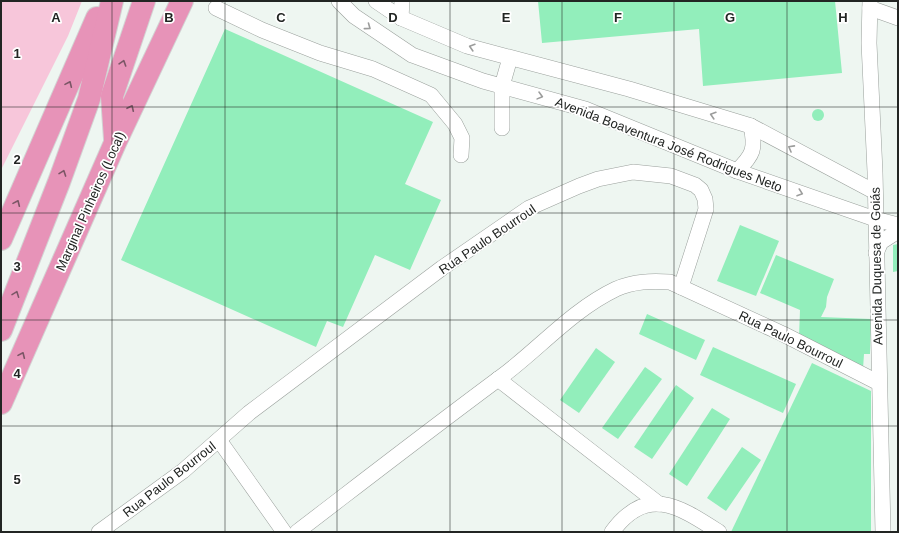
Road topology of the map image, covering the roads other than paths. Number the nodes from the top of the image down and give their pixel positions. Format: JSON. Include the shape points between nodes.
{"nodes":[{"id":1,"x":105,"y":1,"type":"edge"},
{"id":2,"x":112,"y":1,"type":"edge"},
{"id":3,"x":144,"y":1,"type":"edge"},
{"id":4,"x":182,"y":1,"type":"edge"},
{"id":5,"x":339,"y":1,"type":"edge"},
{"id":6,"x":402,"y":1,"type":"edge"},
{"id":7,"x":892,"y":1,"type":"edge"},
{"id":8,"x":380,"y":3,"type":"edge"},
{"id":9,"x":873,"y":7,"type":"edge"},
{"id":10,"x":216,"y":8,"type":"dead end"},
{"id":11,"x":401,"y":18,"type":"junction"},
{"id":12,"x":898,"y":18,"type":"edge"},
{"id":13,"x":510,"y":58,"type":"junction"},
{"id":14,"x":502,"y":86,"type":"junction"},
{"id":15,"x":751,"y":126,"type":"junction"},
{"id":16,"x":502,"y":128,"type":"dead end"},
{"id":17,"x":115,"y":142,"type":"junction"},
{"id":18,"x":461,"y":154,"type":"dead end"},
{"id":19,"x":737,"y":171,"type":"junction"},
{"id":20,"x":875,"y":192,"type":"junction"},
{"id":21,"x":875,"y":219,"type":"junction"},
{"id":22,"x":898,"y":225,"type":"edge"},
{"id":23,"x":898,"y":231,"type":"edge"},
{"id":24,"x":1,"y":239,"type":"edge"},
{"id":25,"x":876,"y":253,"type":"junction"},
{"id":26,"x":681,"y":287,"type":"junction"},
{"id":27,"x":1,"y":330,"type":"edge"},
{"id":28,"x":498,"y":379,"type":"junction"},
{"id":29,"x":879,"y":382,"type":"junction"},
{"id":30,"x":1,"y":403,"type":"edge"},
{"id":31,"x":218,"y":440,"type":"junction"},
{"id":32,"x":659,"y":504,"type":"junction"},
{"id":33,"x":99,"y":532,"type":"edge"},
{"id":34,"x":284,"y":532,"type":"edge"},
{"id":35,"x":298,"y":532,"type":"edge"},
{"id":36,"x":612,"y":532,"type":"edge"},
{"id":37,"x":720,"y":532,"type":"edge"},
{"id":38,"x":883,"y":532,"type":"edge"}],
"edges":[{"from":24,"to":1,"type":"highway","one_way":true},
{"from":27,"to":2,"type":"highway","one_way":true,"via":[[89,99]]},
{"from":17,"to":3,"type":"highway","one_way":true,"via":[[112,96]]},
{"from":17,"to":4,"type":"highway","name":"Marginal Pinheiros (Local)","one_way":true},
{"from":5,"to":14,"type":"street","name":"Avenida Boaventura José Rodrigues Neto","one_way":true,"via":[[354,16],[412,55]]},
{"from":6,"to":11,"type":"street"},
{"from":7,"to":9,"type":"street"},
{"from":8,"to":11,"type":"street"},
{"from":9,"to":12,"type":"street"},
{"from":9,"to":20,"type":"street","name":"Avenida Duquesa de Goiás","via":[[869,43]]},
{"from":10,"to":18,"type":"street","via":[[262,30],[320,53],[374,69],[431,95],[455,124],[462,138]]},
{"from":13,"to":11,"type":"street","one_way":true,"via":[[467,46]]},
{"from":13,"to":14,"type":"street"},
{"from":15,"to":13,"type":"street","one_way":true,"via":[[629,89]]},
{"from":14,"to":16,"type":"street"},
{"from":14,"to":19,"type":"street","name":"Avenida Boaventura José Rodrigues Neto","one_way":true,"via":[[586,109]]},
{"from":15,"to":19,"type":"street","via":[[753,149],[748,160]]},
{"from":20,"to":15,"type":"street","one_way":true},
{"from":30,"to":17,"type":"highway","name":"Marginal Pinheiros (Local)","one_way":true},
{"from":19,"to":21,"type":"street","name":"Avenida Boaventura José Rodrigues Neto","one_way":true},
{"from":20,"to":21,"type":"street","name":"Avenida Duquesa de Goiás"},
{"from":21,"to":22,"type":"street","name":"Avenida Boaventura José Rodrigues Neto"},
{"from":21,"to":25,"type":"street","name":"Avenida Duquesa de Goiás"},
{"from":23,"to":25,"type":"street","via":[[881,242]]},
{"from":25,"to":29,"type":"street","name":"Avenida Duquesa de Goiás"},
{"from":26,"to":28,"type":"street","name":"Rua Paulo Bourroul","via":[[670,282],[650,281],[634,283],[610,292],[570,320]]},
{"from":26,"to":29,"type":"street","name":"Rua Paulo Bourroul"},
{"from":26,"to":31,"type":"street","name":"Rua Paulo Bourroul","via":[[706,209],[705,199],[700,190],[685,180],[651,173],[633,172],[598,179],[529,208],[442,268],[249,413]]},
{"from":28,"to":32,"type":"street"},
{"from":28,"to":35,"type":"street","name":"Rua Paulo Bourroul"},
{"from":29,"to":38,"type":"street","name":"Avenida Duquesa de Goiás"},
{"from":31,"to":33,"type":"street","name":"Rua Paulo Bourroul","via":[[183,471]]},
{"from":31,"to":34,"type":"street","name":"Rua Paulo Bourroul"},
{"from":32,"to":36,"type":"street","via":[[634,511]]},
{"from":32,"to":37,"type":"street","via":[[668,504],[685,510]]}]}
